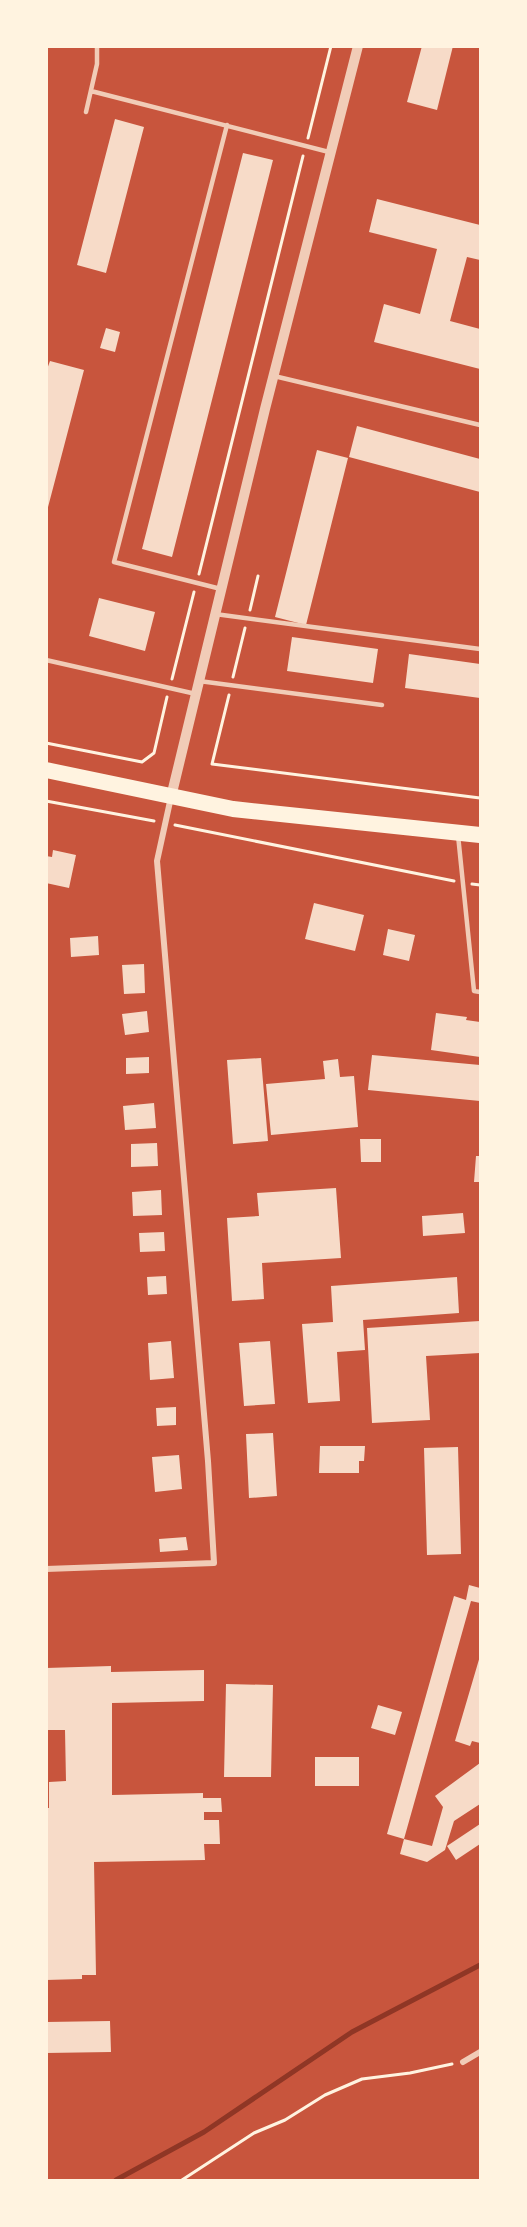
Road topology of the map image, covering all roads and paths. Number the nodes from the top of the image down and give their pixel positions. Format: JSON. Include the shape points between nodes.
{"nodes":[{"id":1,"x":97,"y":46,"type":"edge"},
{"id":2,"x":331,"y":46,"type":"edge"},
{"id":3,"x":358,"y":46,"type":"edge"},
{"id":4,"x":91,"y":90,"type":"junction"},
{"id":5,"x":86,"y":112,"type":"dead end"},
{"id":6,"x":227,"y":125,"type":"junction"},
{"id":7,"x":305,"y":146,"type":"junction"},
{"id":8,"x":331,"y":152,"type":"junction"},
{"id":9,"x":274,"y":376,"type":"junction"},
{"id":10,"x":480,"y":425,"type":"edge"},
{"id":11,"x":258,"y":576,"type":"dead end"},
{"id":12,"x":196,"y":583,"type":"junction"},
{"id":13,"x":221,"y":589,"type":"junction"},
{"id":14,"x":215,"y":614,"type":"junction"},
{"id":15,"x":248,"y":619,"type":"junction"},
{"id":16,"x":480,"y":650,"type":"edge"},
{"id":17,"x":46,"y":660,"type":"edge"},
{"id":18,"x":199,"y":681,"type":"junction"},
{"id":19,"x":231,"y":686,"type":"junction"},
{"id":20,"x":169,"y":689,"type":"junction"},
{"id":21,"x":196,"y":694,"type":"junction"},
{"id":22,"x":382,"y":705,"type":"dead end"},
{"id":23,"x":46,"y":743,"type":"edge"},
{"id":24,"x":46,"y":770,"type":"edge"},
{"id":25,"x":171,"y":797,"type":"junction"},
{"id":26,"x":480,"y":798,"type":"edge"},
{"id":27,"x":46,"y":801,"type":"edge"},
{"id":28,"x":165,"y":823,"type":"junction"},
{"id":29,"x":457,"y":833,"type":"junction"},
{"id":30,"x":480,"y":835,"type":"edge"},
{"id":31,"x":462,"y":882,"type":"junction"},
{"id":32,"x":480,"y":885,"type":"edge"},
{"id":33,"x":480,"y":992,"type":"edge"},
{"id":34,"x":46,"y":1569,"type":"edge"},
{"id":35,"x":480,"y":2052,"type":"edge"},
{"id":36,"x":463,"y":2062,"type":"joint"},
{"id":37,"x":182,"y":2181,"type":"edge"}],
"edges":[{"from":1,"to":4,"type":"lane"},
{"from":2,"to":7,"type":"path"},
{"from":3,"to":8,"type":"street"},
{"from":4,"to":5,"type":"lane"},
{"from":4,"to":6,"type":"lane"},
{"from":6,"to":7,"type":"lane"},
{"from":6,"to":12,"type":"lane","via":[[114,562]]},
{"from":7,"to":8,"type":"lane"},
{"from":7,"to":12,"type":"path"},
{"from":8,"to":9,"type":"street"},
{"from":9,"to":10,"type":"lane"},
{"from":9,"to":13,"type":"street"},
{"from":11,"to":15,"type":"path"},
{"from":12,"to":13,"type":"lane"},
{"from":12,"to":20,"type":"path"},
{"from":13,"to":14,"type":"street"},
{"from":14,"to":15,"type":"lane"},
{"from":14,"to":18,"type":"street"},
{"from":15,"to":16,"type":"lane"},
{"from":15,"to":19,"type":"path"},
{"from":17,"to":20,"type":"lane"},
{"from":18,"to":19,"type":"lane"},
{"from":18,"to":21,"type":"street"},
{"from":19,"to":22,"type":"lane"},
{"from":19,"to":26,"type":"path","via":[[212,764]]},
{"from":20,"to":21,"type":"lane"},
{"from":20,"to":23,"type":"path","via":[[154,753],[142,762]]},
{"from":21,"to":25,"type":"street"},
{"from":24,"to":25,"type":"highway"},
{"from":25,"to":28,"type":"street"},
{"from":25,"to":29,"type":"highway","via":[[233,808]]},
{"from":27,"to":28,"type":"path"},
{"from":28,"to":31,"type":"path"},
{"from":28,"to":34,"type":"street","via":[[157,861],[207,1438],[214,1563]]},
{"from":29,"to":30,"type":"highway"},
{"from":29,"to":31,"type":"lane"},
{"from":31,"to":32,"type":"path"},
{"from":31,"to":33,"type":"lane","via":[[474,991]]},
{"from":35,"to":36,"type":"street"},
{"from":36,"to":37,"type":"path","via":[[362,2079],[254,2133]]}]}
